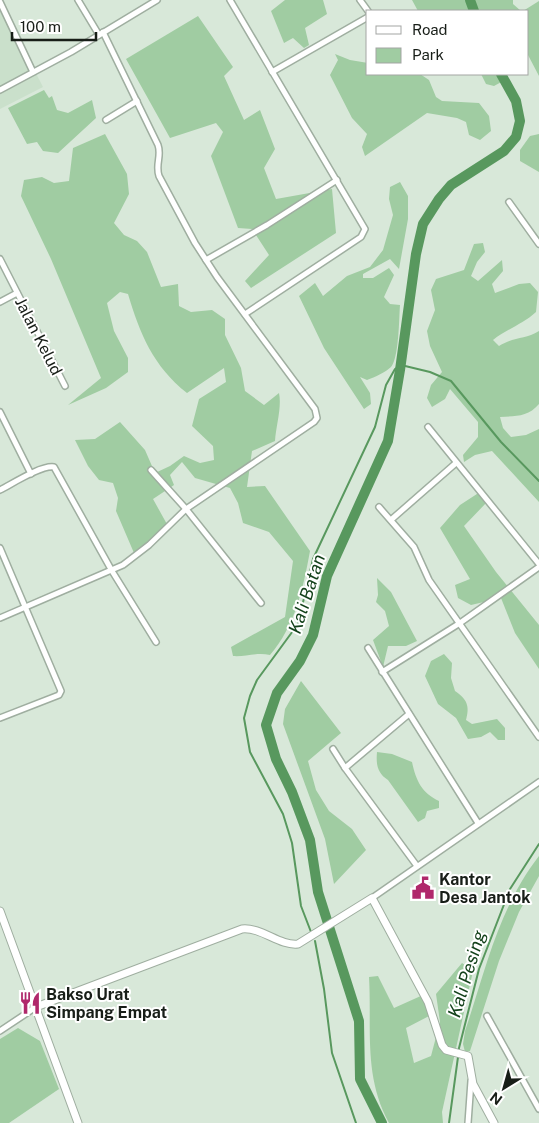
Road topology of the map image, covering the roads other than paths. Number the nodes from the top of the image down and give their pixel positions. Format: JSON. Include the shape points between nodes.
{"nodes":[{"id":1,"x":78,"y":0,"type":"edge"},
{"id":2,"x":157,"y":0,"type":"edge"},
{"id":3,"x":230,"y":0,"type":"edge"},
{"id":4,"x":0,"y":2,"type":"edge"},
{"id":5,"x":366,"y":18,"type":"edge"},
{"id":6,"x":101,"y":33,"type":"junction"},
{"id":7,"x":33,"y":72,"type":"junction"},
{"id":8,"x":272,"y":72,"type":"junction"},
{"id":9,"x":0,"y":90,"type":"edge"},
{"id":10,"x":138,"y":101,"type":"junction"},
{"id":11,"x":106,"y":120,"type":"dead end"},
{"id":12,"x":337,"y":180,"type":"junction"},
{"id":13,"x":509,"y":202,"type":"dead end"},
{"id":14,"x":539,"y":244,"type":"edge"},
{"id":15,"x":0,"y":259,"type":"edge"},
{"id":16,"x":206,"y":260,"type":"junction"},
{"id":17,"x":17,"y":293,"type":"junction"},
{"id":18,"x":0,"y":302,"type":"edge"},
{"id":19,"x":245,"y":314,"type":"junction"},
{"id":20,"x":65,"y":386,"type":"dead end"},
{"id":21,"x":0,"y":412,"type":"edge"},
{"id":22,"x":428,"y":427,"type":"dead end"},
{"id":23,"x":456,"y":463,"type":"junction"},
{"id":24,"x":151,"y":470,"type":"dead end"},
{"id":25,"x":32,"y":474,"type":"junction"},
{"id":26,"x":0,"y":490,"type":"edge"},
{"id":27,"x":379,"y":507,"type":"dead end"},
{"id":28,"x":186,"y":509,"type":"junction"},
{"id":29,"x":392,"y":519,"type":"junction"},
{"id":30,"x":0,"y":548,"type":"edge"},
{"id":31,"x":539,"y":565,"type":"edge"},
{"id":32,"x":112,"y":571,"type":"junction"},
{"id":33,"x":260,"y":603,"type":"dead end"},
{"id":34,"x":25,"y":608,"type":"junction"},
{"id":35,"x":0,"y":618,"type":"edge"},
{"id":36,"x":460,"y":623,"type":"junction"},
{"id":37,"x":156,"y":642,"type":"dead end"},
{"id":38,"x":368,"y":648,"type":"dead end"},
{"id":39,"x":382,"y":672,"type":"junction"},
{"id":40,"x":409,"y":714,"type":"junction"},
{"id":41,"x":0,"y":718,"type":"edge"},
{"id":42,"x":539,"y":737,"type":"edge"},
{"id":43,"x":333,"y":749,"type":"dead end"},
{"id":44,"x":345,"y":768,"type":"junction"},
{"id":45,"x":539,"y":782,"type":"edge"},
{"id":46,"x":478,"y":823,"type":"junction"},
{"id":47,"x":417,"y":866,"type":"junction"},
{"id":48,"x":372,"y":898,"type":"junction"},
{"id":49,"x":0,"y":911,"type":"edge"},
{"id":50,"x":36,"y":1007,"type":"junction"},
{"id":51,"x":487,"y":1016,"type":"dead end"},
{"id":52,"x":0,"y":1031,"type":"edge"},
{"id":53,"x":472,"y":1079,"type":"junction"},
{"id":54,"x":539,"y":1109,"type":"edge"},
{"id":55,"x":78,"y":1123,"type":"edge"},
{"id":56,"x":468,"y":1123,"type":"edge"},
{"id":57,"x":494,"y":1123,"type":"edge"}],
"edges":[{"from":1,"to":6,"type":"street"},
{"from":2,"to":6,"type":"street"},
{"from":3,"to":8,"type":"street"},
{"from":4,"to":7,"type":"street"},
{"from":5,"to":8,"type":"street"},
{"from":6,"to":7,"type":"street"},
{"from":6,"to":10,"type":"street"},
{"from":7,"to":9,"type":"street"},
{"from":8,"to":12,"type":"street"},
{"from":10,"to":11,"type":"street"},
{"from":10,"to":16,"type":"street","via":[[160,150],[156,166],[159,176]]},
{"from":12,"to":16,"type":"street"},
{"from":12,"to":19,"type":"street","via":[[363,224],[364,234]]},
{"from":13,"to":14,"type":"street"},
{"from":15,"to":17,"type":"street","name":"Jalan Kelud"},
{"from":16,"to":19,"type":"street"},
{"from":17,"to":18,"type":"street"},
{"from":17,"to":20,"type":"street","name":"Jalan Kelud"},
{"from":19,"to":28,"type":"street","via":[[314,409],[317,418]]},
{"from":21,"to":25,"type":"street"},
{"from":22,"to":23,"type":"street"},
{"from":23,"to":29,"type":"street"},
{"from":23,"to":31,"type":"street"},
{"from":24,"to":28,"type":"street"},
{"from":25,"to":26,"type":"street"},
{"from":25,"to":32,"type":"street","via":[[48,467],[56,470]]},
{"from":27,"to":29,"type":"street"},
{"from":28,"to":32,"type":"street","via":[[136,556]]},
{"from":28,"to":33,"type":"street"},
{"from":29,"to":36,"type":"street","via":[[414,547],[429,580]]},
{"from":30,"to":34,"type":"street"},
{"from":31,"to":36,"type":"street"},
{"from":32,"to":34,"type":"street"},
{"from":32,"to":37,"type":"street"},
{"from":34,"to":35,"type":"street"},
{"from":34,"to":41,"type":"street","via":[[60,693]]},
{"from":36,"to":39,"type":"street"},
{"from":36,"to":42,"type":"street"},
{"from":38,"to":39,"type":"street"},
{"from":39,"to":40,"type":"street"},
{"from":40,"to":44,"type":"street"},
{"from":40,"to":46,"type":"street"},
{"from":43,"to":44,"type":"street"},
{"from":44,"to":47,"type":"street"},
{"from":45,"to":46,"type":"street"},
{"from":46,"to":47,"type":"street"},
{"from":47,"to":48,"type":"street"},
{"from":48,"to":50,"type":"street","via":[[294,945],[255,930],[242,929]]},
{"from":48,"to":53,"type":"street","via":[[428,1002],[442,1045],[448,1051],[468,1056]]},
{"from":49,"to":50,"type":"street"},
{"from":50,"to":52,"type":"street"},
{"from":50,"to":55,"type":"street"},
{"from":51,"to":54,"type":"street"},
{"from":53,"to":56,"type":"street"},
{"from":53,"to":57,"type":"street"}]}
